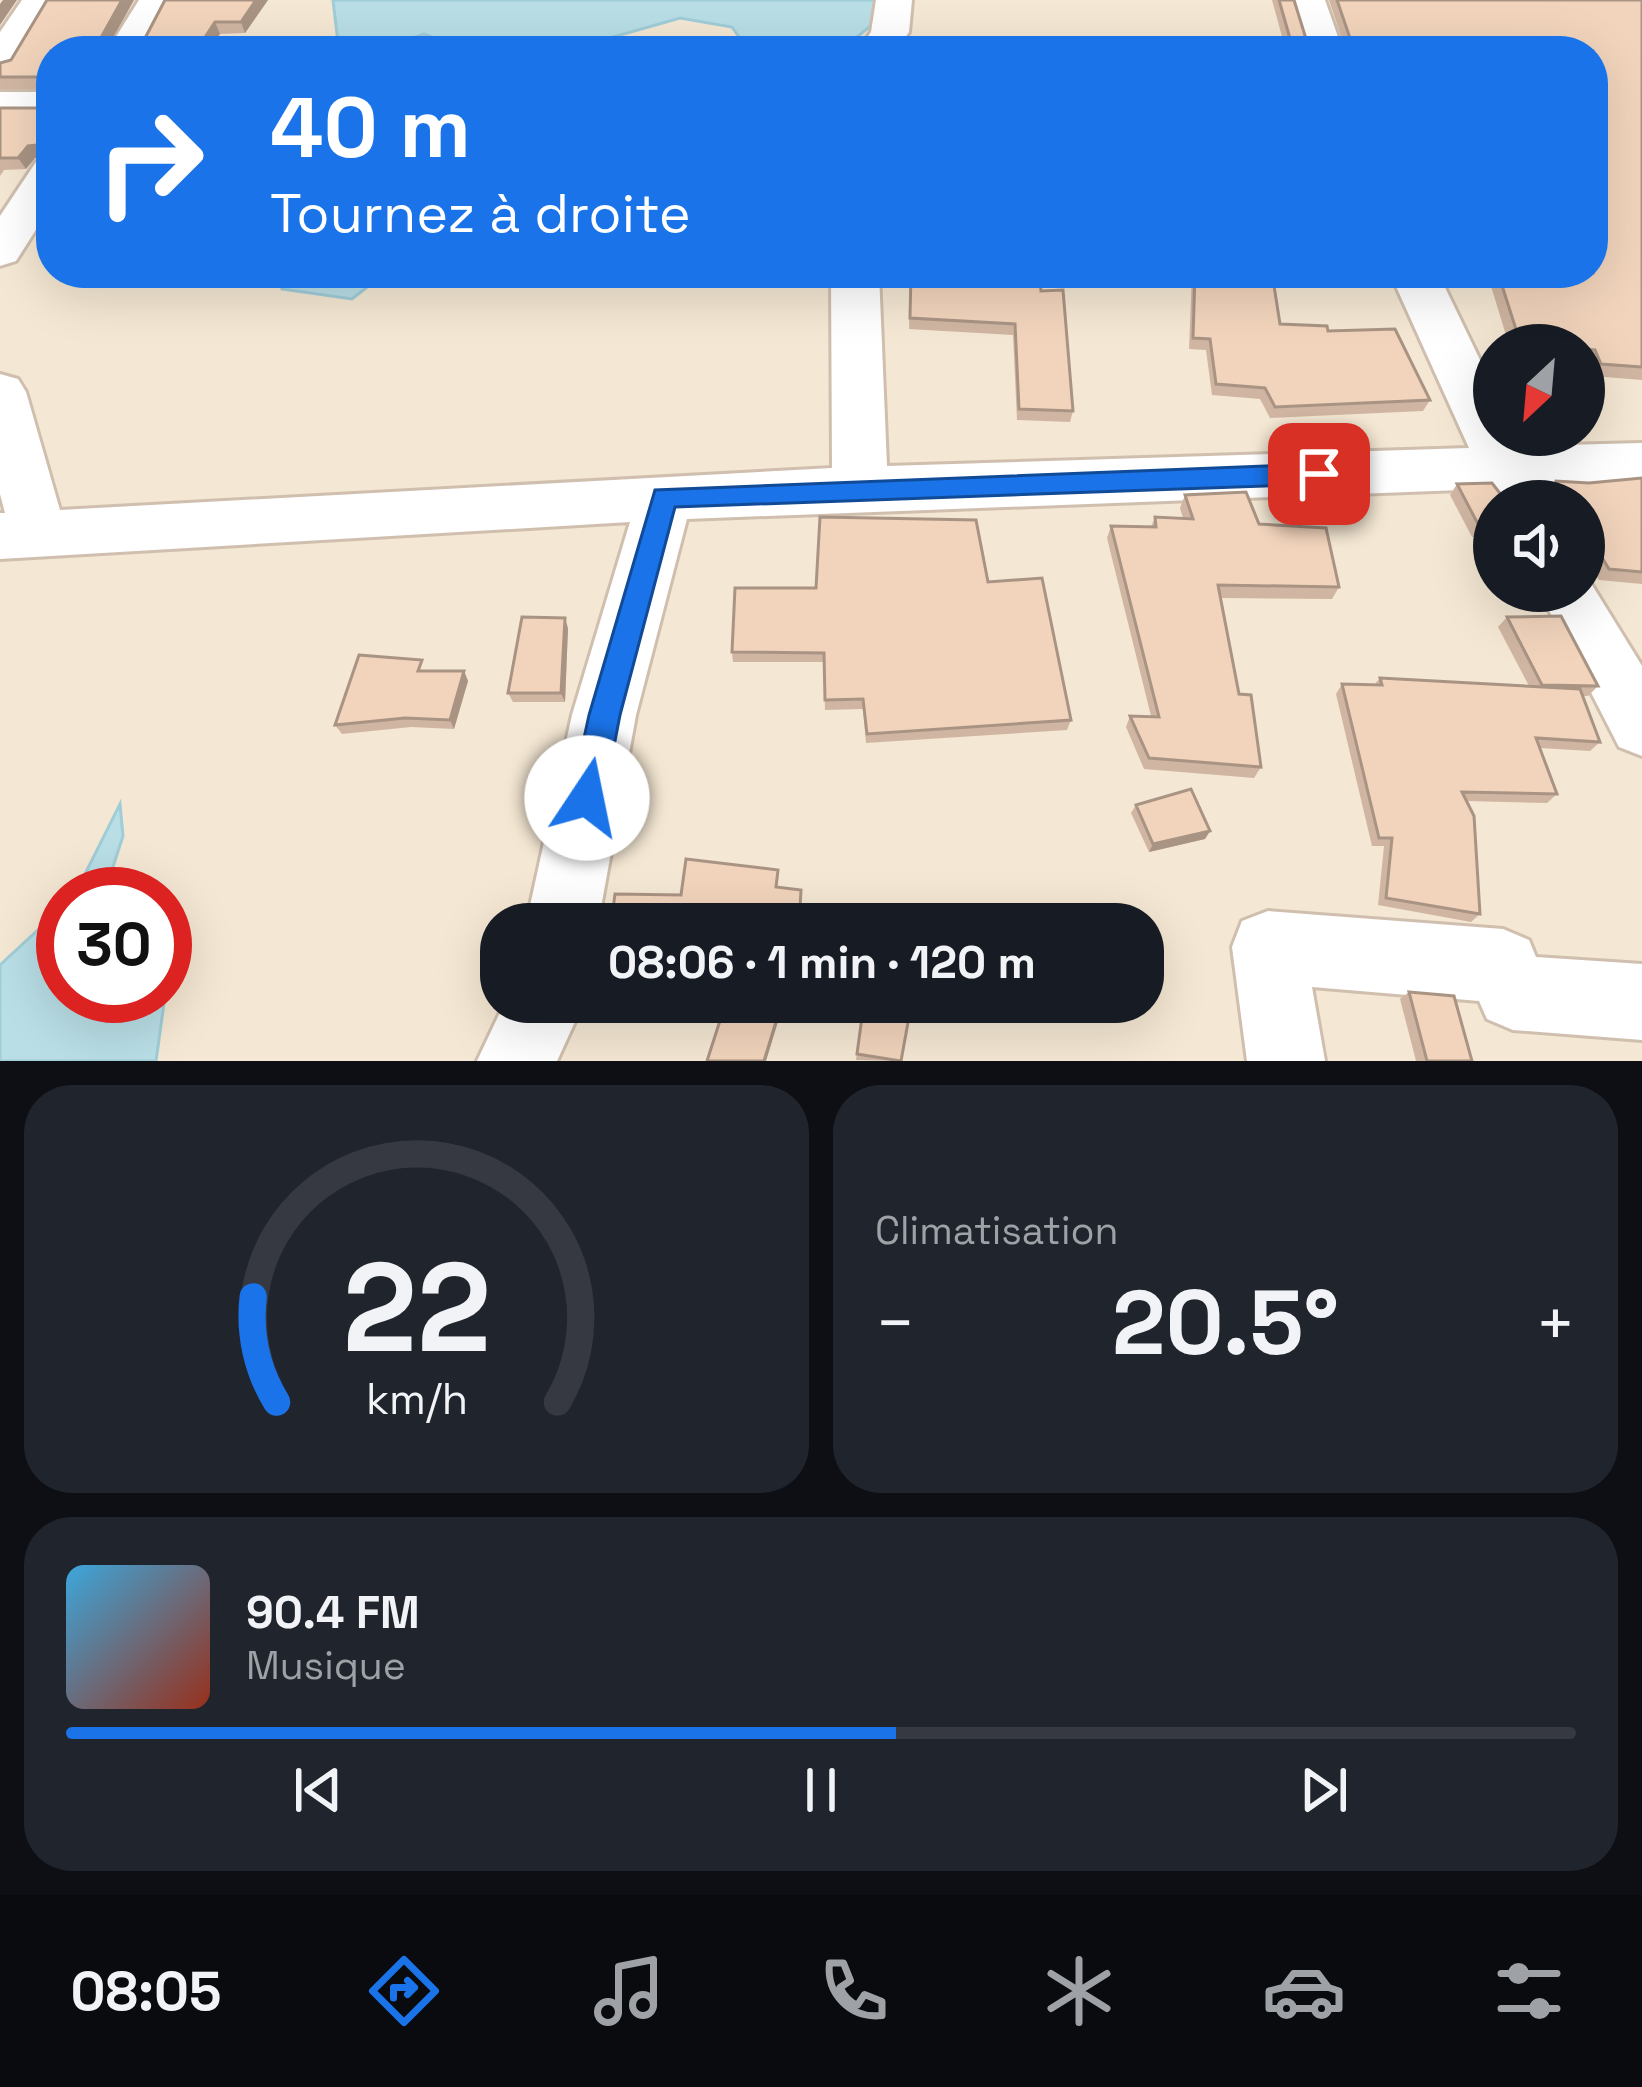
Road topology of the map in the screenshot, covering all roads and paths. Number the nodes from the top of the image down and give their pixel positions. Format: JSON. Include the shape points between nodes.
{"nodes":[{"id":1,"x":40,"y":0,"type":"edge"},
{"id":2,"x":157,"y":0,"type":"edge"},
{"id":3,"x":894,"y":0,"type":"edge"},
{"id":4,"x":1307,"y":0,"type":"edge"},
{"id":5,"x":135,"y":36,"type":"edge"},
{"id":6,"x":887,"y":36,"type":"edge"},
{"id":7,"x":1319,"y":36,"type":"edge"},
{"id":8,"x":0,"y":61,"type":"edge"},
{"id":9,"x":0,"y":104,"type":"edge"},
{"id":10,"x":36,"y":104,"type":"edge"},
{"id":11,"x":36,"y":195,"type":"edge"},
{"id":12,"x":0,"y":251,"type":"edge"},
{"id":13,"x":855,"y":288,"type":"edge"},
{"id":14,"x":1421,"y":288,"type":"edge"},
{"id":15,"x":0,"y":392,"type":"edge"},
{"id":16,"x":1642,"y":463,"type":"edge"},
{"id":17,"x":1510,"y":480,"type":"edge"},
{"id":18,"x":1542,"y":480,"type":"edge"},
{"id":19,"x":1473,"y":485,"type":"edge"},
{"id":20,"x":860,"y":488,"type":"junction"},
{"id":21,"x":665,"y":497,"type":"junction"},
{"id":22,"x":19,"y":534,"type":"edge"},
{"id":23,"x":1580,"y":612,"type":"edge"},
{"id":24,"x":1642,"y":727,"type":"edge"},
{"id":25,"x":566,"y":903,"type":"edge"},
{"id":26,"x":1642,"y":1002,"type":"edge"},
{"id":27,"x":535,"y":1023,"type":"edge"},
{"id":28,"x":516,"y":1061,"type":"edge"},
{"id":29,"x":1286,"y":1061,"type":"edge"}],
"edges":[{"from":1,"to":8,"type":"street"},
{"from":2,"to":5,"type":"street"},
{"from":3,"to":6,"type":"street"},
{"from":4,"to":7,"type":"street"},
{"from":9,"to":10,"type":"street"},
{"from":11,"to":12,"type":"street"},
{"from":13,"to":20,"type":"street"},
{"from":14,"to":17,"type":"street"},
{"from":15,"to":22,"type":"street"},
{"from":16,"to":18,"type":"street"},
{"from":19,"to":20,"type":"street"},
{"from":20,"to":21,"type":"street"},
{"from":21,"to":22,"type":"street"},
{"from":21,"to":25,"type":"street","via":[[604,715]]},
{"from":23,"to":24,"type":"street"},
{"from":26,"to":29,"type":"street","via":[[1513,993],[1503,966],[1268,947]]},
{"from":27,"to":28,"type":"street"}]}
